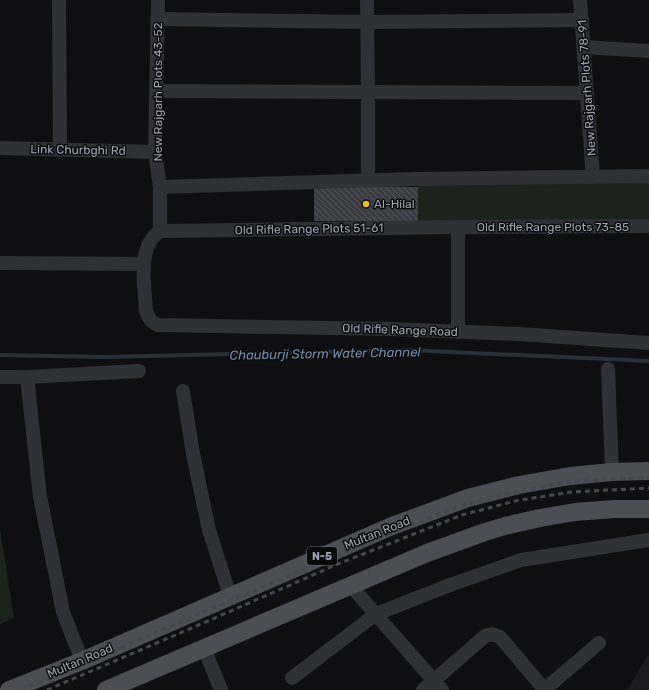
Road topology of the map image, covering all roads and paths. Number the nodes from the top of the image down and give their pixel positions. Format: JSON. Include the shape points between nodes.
{"nodes":[{"id":1,"x":59,"y":0,"type":"edge"},
{"id":2,"x":158,"y":0,"type":"edge"},
{"id":3,"x":367,"y":0,"type":"edge"},
{"id":4,"x":580,"y":0,"type":"edge"},
{"id":5,"x":158,"y":18,"type":"junction"},
{"id":6,"x":582,"y":20,"type":"junction"},
{"id":7,"x":367,"y":22,"type":"junction"},
{"id":8,"x":584,"y":47,"type":"junction"},
{"id":9,"x":649,"y":51,"type":"edge"},
{"id":10,"x":157,"y":91,"type":"junction"},
{"id":11,"x":368,"y":92,"type":"junction"},
{"id":12,"x":587,"y":93,"type":"junction"},
{"id":13,"x":0,"y":148,"type":"edge"},
{"id":14,"x":60,"y":149,"type":"junction"},
{"id":15,"x":155,"y":152,"type":"junction"},
{"id":16,"x":649,"y":176,"type":"edge"},
{"id":17,"x":593,"y":177,"type":"junction"},
{"id":18,"x":368,"y":180,"type":"junction"},
{"id":19,"x":160,"y":187,"type":"junction"},
{"id":20,"x":649,"y":226,"type":"edge"},
{"id":21,"x":458,"y":227,"type":"junction"},
{"id":22,"x":160,"y":231,"type":"junction"},
{"id":23,"x":0,"y":263,"type":"edge"},
{"id":24,"x":143,"y":264,"type":"junction"},
{"id":25,"x":458,"y":332,"type":"junction"},
{"id":26,"x":649,"y":343,"type":"edge"},
{"id":27,"x":608,"y":369,"type":"dead end"},
{"id":28,"x":139,"y":371,"type":"dead end"},
{"id":29,"x":0,"y":376,"type":"edge"},
{"id":30,"x":27,"y":376,"type":"junction"},
{"id":31,"x":183,"y":391,"type":"dead end"},
{"id":32,"x":649,"y":471,"type":"edge"},
{"id":33,"x":612,"y":472,"type":"junction"},
{"id":34,"x":649,"y":509,"type":"edge"},
{"id":35,"x":649,"y":540,"type":"edge"},
{"id":36,"x":351,"y":586,"type":"junction"},
{"id":37,"x":230,"y":596,"type":"junction"},
{"id":38,"x":376,"y":614,"type":"junction"},
{"id":39,"x":599,"y":643,"type":"dead end"},
{"id":40,"x":204,"y":648,"type":"junction"},
{"id":41,"x":82,"y":661,"type":"junction"},
{"id":42,"x":292,"y":678,"type":"dead end"},
{"id":43,"x":438,"y":685,"type":"edge"},
{"id":44,"x":8,"y":690,"type":"edge"},
{"id":45,"x":106,"y":690,"type":"edge"},
{"id":46,"x":221,"y":690,"type":"edge"},
{"id":47,"x":423,"y":690,"type":"edge"},
{"id":48,"x":545,"y":690,"type":"edge"}],
"edges":[{"from":1,"to":14,"type":"street"},
{"from":2,"to":5,"type":"street","name":"New Rajgarh Plots 43-52"},
{"from":3,"to":7,"type":"street"},
{"from":4,"to":6,"type":"street","name":"New Rajgarh Plots 78-91"},
{"from":5,"to":7,"type":"street"},
{"from":5,"to":10,"type":"street","name":"New Rajgarh Plots 43-52"},
{"from":6,"to":7,"type":"street"},
{"from":6,"to":8,"type":"street","name":"New Rajgarh Plots 78-91"},
{"from":7,"to":11,"type":"street"},
{"from":8,"to":9,"type":"street"},
{"from":8,"to":12,"type":"street","name":"New Rajgarh Plots 78-91"},
{"from":10,"to":11,"type":"street"},
{"from":10,"to":15,"type":"street","name":"New Rajgarh Plots 43-52"},
{"from":11,"to":12,"type":"street"},
{"from":11,"to":18,"type":"street"},
{"from":12,"to":17,"type":"street","name":"New Rajgarh Plots 78-91"},
{"from":13,"to":14,"type":"street","name":"Link Churbghi Rd"},
{"from":14,"to":15,"type":"street","name":"Link Churbghi Rd"},
{"from":15,"to":19,"type":"street","name":"New Rajgarh Plots 43-52"},
{"from":16,"to":17,"type":"street"},
{"from":17,"to":18,"type":"street"},
{"from":18,"to":19,"type":"street"},
{"from":19,"to":22,"type":"street","name":"New Rajgarh Plots 43-52"},
{"from":20,"to":21,"type":"street","name":"Old Rifle Range Plots 73-85"},
{"from":21,"to":22,"type":"street","name":"Old Rifle Range Plots 51-61"},
{"from":21,"to":25,"type":"street"},
{"from":22,"to":24,"type":"street","via":[[150,241]]},
{"from":23,"to":24,"type":"street"},
{"from":24,"to":25,"type":"street","name":"Old Rifle Range Road","via":[[146,312],[152,322],[158,325]]},
{"from":25,"to":26,"type":"street","name":"Old Rifle Range Road"},
{"from":27,"to":33,"type":"street"},
{"from":28,"to":30,"type":"street"},
{"from":29,"to":30,"type":"street"},
{"from":30,"to":41,"type":"street","via":[[40,497],[63,612]]},
{"from":31,"to":37,"type":"street","via":[[192,454],[209,530]]},
{"from":32,"to":33,"type":"main road","name":"Multan Road","number":"N-5"},
{"from":33,"to":37,"type":"main road","name":"Multan Road","number":"N-5","via":[[518,485],[468,498],[392,526]]},
{"from":34,"to":36,"type":"main road","via":[[575,512],[505,526],[427,553]]},
{"from":35,"to":38,"type":"street","via":[[521,560]]},
{"from":36,"to":38,"type":"street"},
{"from":36,"to":40,"type":"main road"},
{"from":37,"to":41,"type":"main road","name":"Multan Road","number":"N-5"},
{"from":38,"to":42,"type":"street"},
{"from":38,"to":43,"type":"street"},
{"from":39,"to":48,"type":"street"},
{"from":40,"to":45,"type":"main road"},
{"from":40,"to":46,"type":"street"},
{"from":41,"to":44,"type":"main road","name":"Multan Road","number":"N-5"},
{"from":43,"to":47,"type":"street"},
{"from":43,"to":48,"type":"street","via":[[485,636],[492,634],[500,637]]}]}
